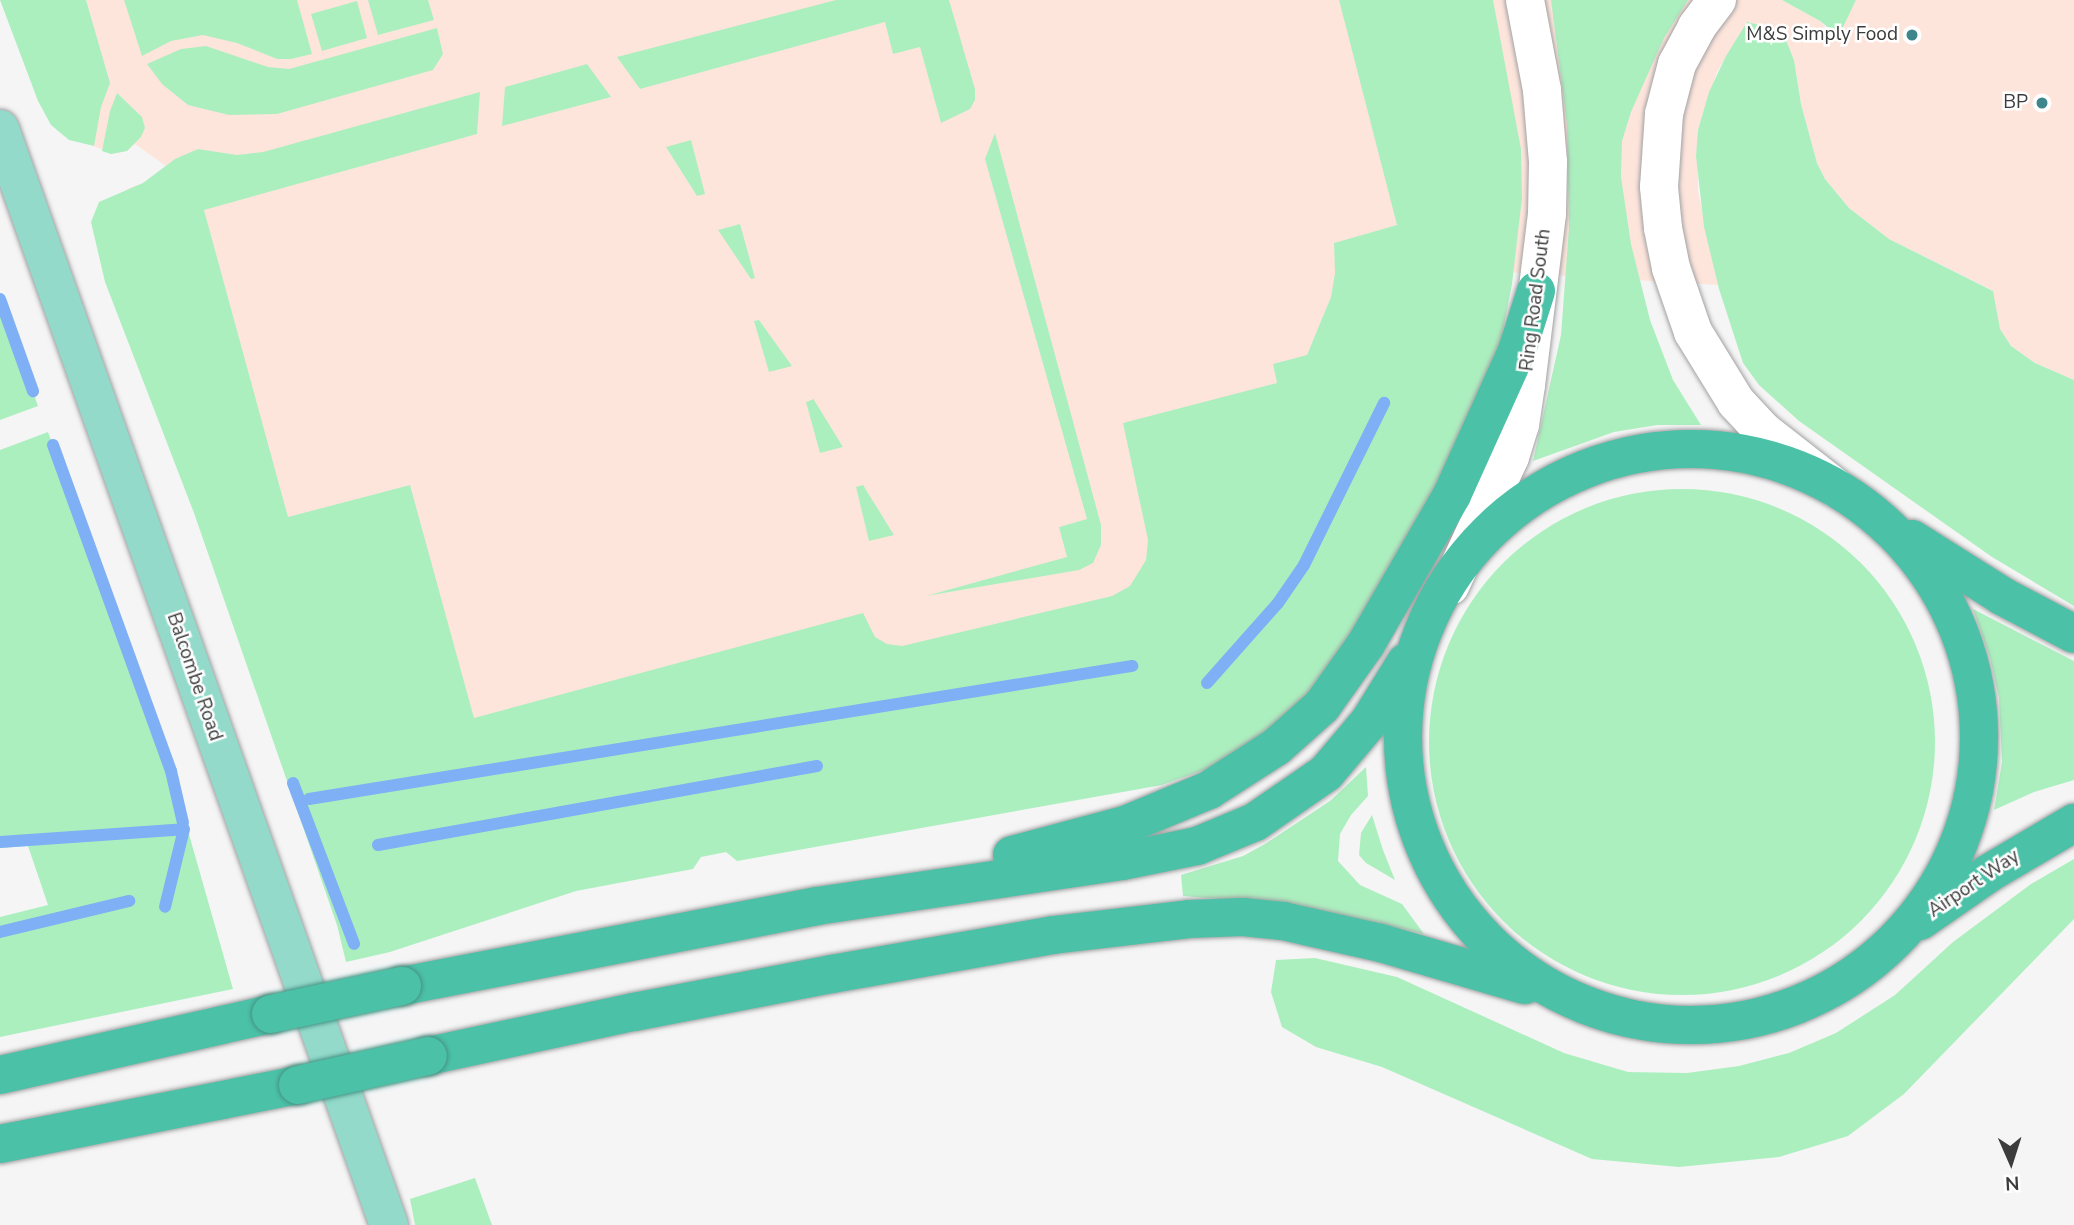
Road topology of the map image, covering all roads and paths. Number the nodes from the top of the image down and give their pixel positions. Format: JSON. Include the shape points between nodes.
{"nodes":[{"id":1,"x":1525,"y":0,"type":"edge"},
{"id":2,"x":1717,"y":0,"type":"edge"},
{"id":3,"x":0,"y":129,"type":"edge"},
{"id":4,"x":1536,"y":291,"type":"junction"},
{"id":5,"x":1836,"y":488,"type":"junction"},
{"id":6,"x":1875,"y":514,"type":"junction"},
{"id":7,"x":1450,"y":586,"type":"junction"},
{"id":8,"x":1424,"y":632,"type":"junction"},
{"id":9,"x":2074,"y":634,"type":"edge"},
{"id":10,"x":2074,"y":823,"type":"edge"},
{"id":11,"x":817,"y":906,"type":"junction"},
{"id":12,"x":1877,"y":952,"type":"junction"},
{"id":13,"x":1574,"y":1000,"type":"junction"},
{"id":14,"x":0,"y":1075,"type":"edge"},
{"id":15,"x":0,"y":1144,"type":"edge"},
{"id":16,"x":389,"y":1225,"type":"edge"}],
"edges":[{"from":1,"to":4,"type":"street","name":"Ring Road South","via":[[1542,90],[1548,162]]},
{"from":2,"to":5,"type":"street","via":[[1677,64],[1664,114],[1659,179],[1669,260],[1693,332],[1736,402],[1763,431]]},
{"from":3,"to":16,"type":"main road","name":"Balcombe Road"},
{"from":4,"to":7,"type":"street","name":"Ring Road South","via":[[1517,435],[1487,512]]},
{"from":4,"to":11,"type":"highway","via":[[1517,351],[1443,510],[1353,664],[1322,706],[1294,733],[1220,784],[1143,819],[1043,848],[888,883]]},
{"from":5,"to":6,"type":"highway"},
{"from":5,"to":7,"type":"highway","via":[[1777,461],[1725,450],[1669,450],[1603,458],[1558,477],[1521,503],[1489,535]]},
{"from":6,"to":9,"type":"highway","via":[[1980,583]]},
{"from":6,"to":12,"type":"highway","via":[[1924,569],[1955,625],[1972,685],[1979,743],[1972,802],[1955,851],[1923,901]]},
{"from":7,"to":8,"type":"highway"},
{"from":8,"to":11,"type":"highway","via":[[1381,704],[1342,757],[1295,796],[1243,829],[1152,857]]},
{"from":8,"to":13,"type":"highway","via":[[1403,734],[1407,781],[1427,850],[1452,899],[1486,942],[1517,967]]},
{"from":10,"to":12,"type":"highway","name":"Airport Way","via":[[1989,873]]},
{"from":11,"to":14,"type":"highway","bridge":true,"via":[[402,986]]},
{"from":12,"to":13,"type":"highway","via":[[1815,998],[1746,1022],[1655,1022]]},
{"from":13,"to":15,"type":"highway","bridge":true,"via":[[1348,935],[1270,920],[1212,917],[1053,935],[832,974]]}]}
